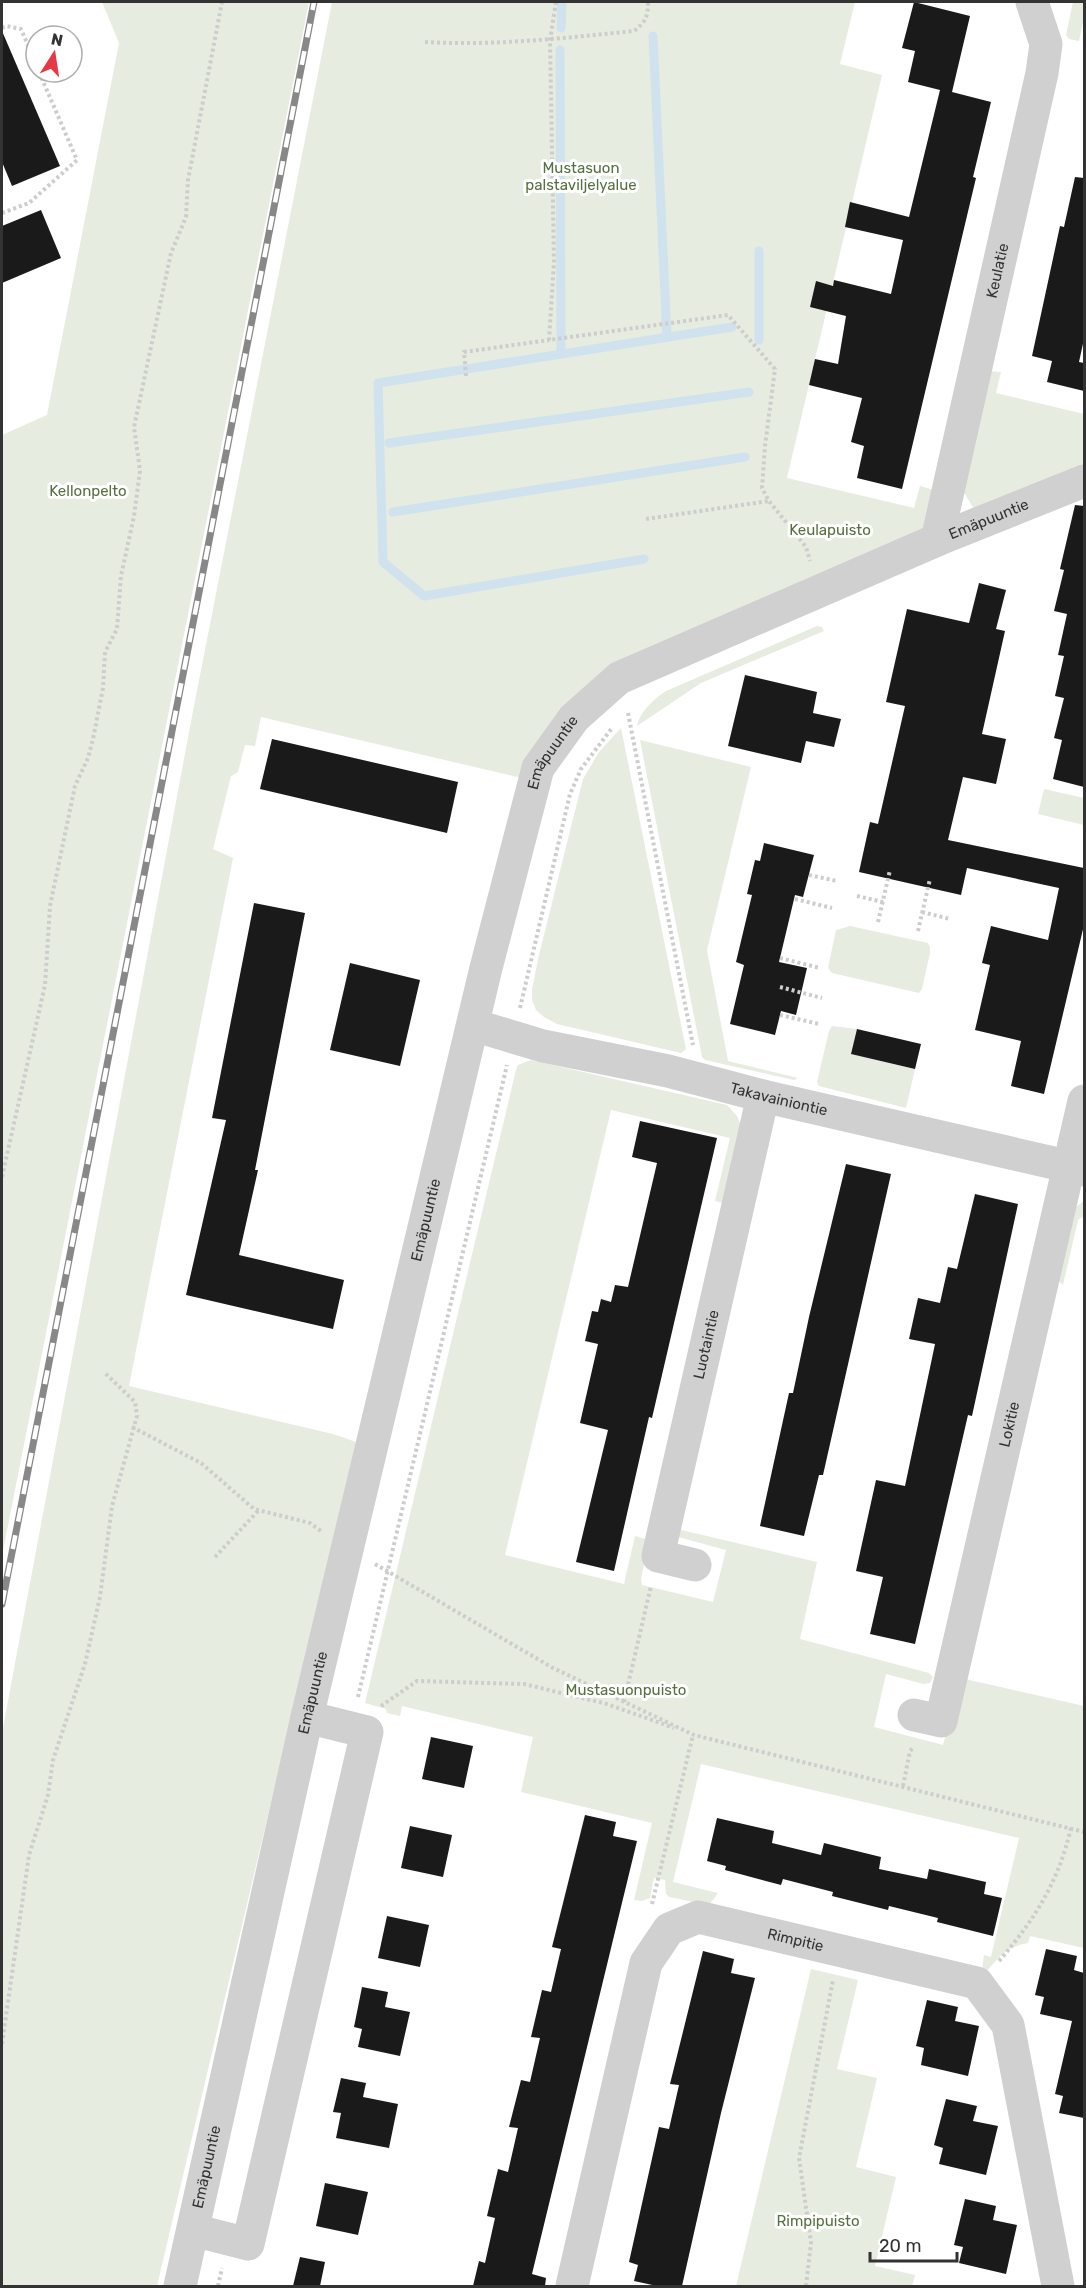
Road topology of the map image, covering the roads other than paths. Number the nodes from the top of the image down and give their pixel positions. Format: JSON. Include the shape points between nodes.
{"nodes":[{"id":1,"x":1032,"y":2,"type":"edge"},
{"id":2,"x":1084,"y":481,"type":"edge"},
{"id":3,"x":937,"y":540,"type":"junction"},
{"id":4,"x":473,"y":1025,"type":"junction"},
{"id":5,"x":763,"y":1096,"type":"junction"},
{"id":6,"x":1084,"y":1101,"type":"edge"},
{"id":7,"x":1077,"y":1168,"type":"edge"},
{"id":8,"x":695,"y":1565,"type":"dead end"},
{"id":9,"x":308,"y":1717,"type":"junction"},
{"id":10,"x":928,"y":1718,"type":"road end"},
{"id":11,"x":193,"y":2230,"type":"junction"},
{"id":12,"x":180,"y":2286,"type":"edge"},
{"id":13,"x":573,"y":2286,"type":"edge"},
{"id":14,"x":1058,"y":2286,"type":"edge"}],
"edges":[{"from":1,"to":3,"type":"street","name":"Keulatie","via":[[1046,44],[1042,73]]},
{"from":2,"to":3,"type":"street","name":"Emäpuuntie"},
{"from":3,"to":4,"type":"street","name":"Emäpuuntie","via":[[619,678],[574,718],[538,768]]},
{"from":4,"to":5,"type":"street","name":"Takavainiontie","via":[[513,1038]]},
{"from":4,"to":9,"type":"street","name":"Emäpuuntie"},
{"from":5,"to":7,"type":"street","name":"Takavainiontie"},
{"from":5,"to":8,"type":"street","name":"Luotaintie","via":[[658,1556]]},
{"from":6,"to":7,"type":"street","name":"Lokitie"},
{"from":7,"to":10,"type":"street","name":"Lokitie"},
{"from":9,"to":11,"type":"street","name":"Emäpuuntie"},
{"from":9,"to":11,"type":"street","via":[[367,1731],[248,2244]]},
{"from":11,"to":12,"type":"street","name":"Emäpuuntie"},
{"from":13,"to":14,"type":"street","name":"Rimpitie","via":[[646,1962],[669,1929],[698,1917],[977,1983],[1008,2025]]}]}
